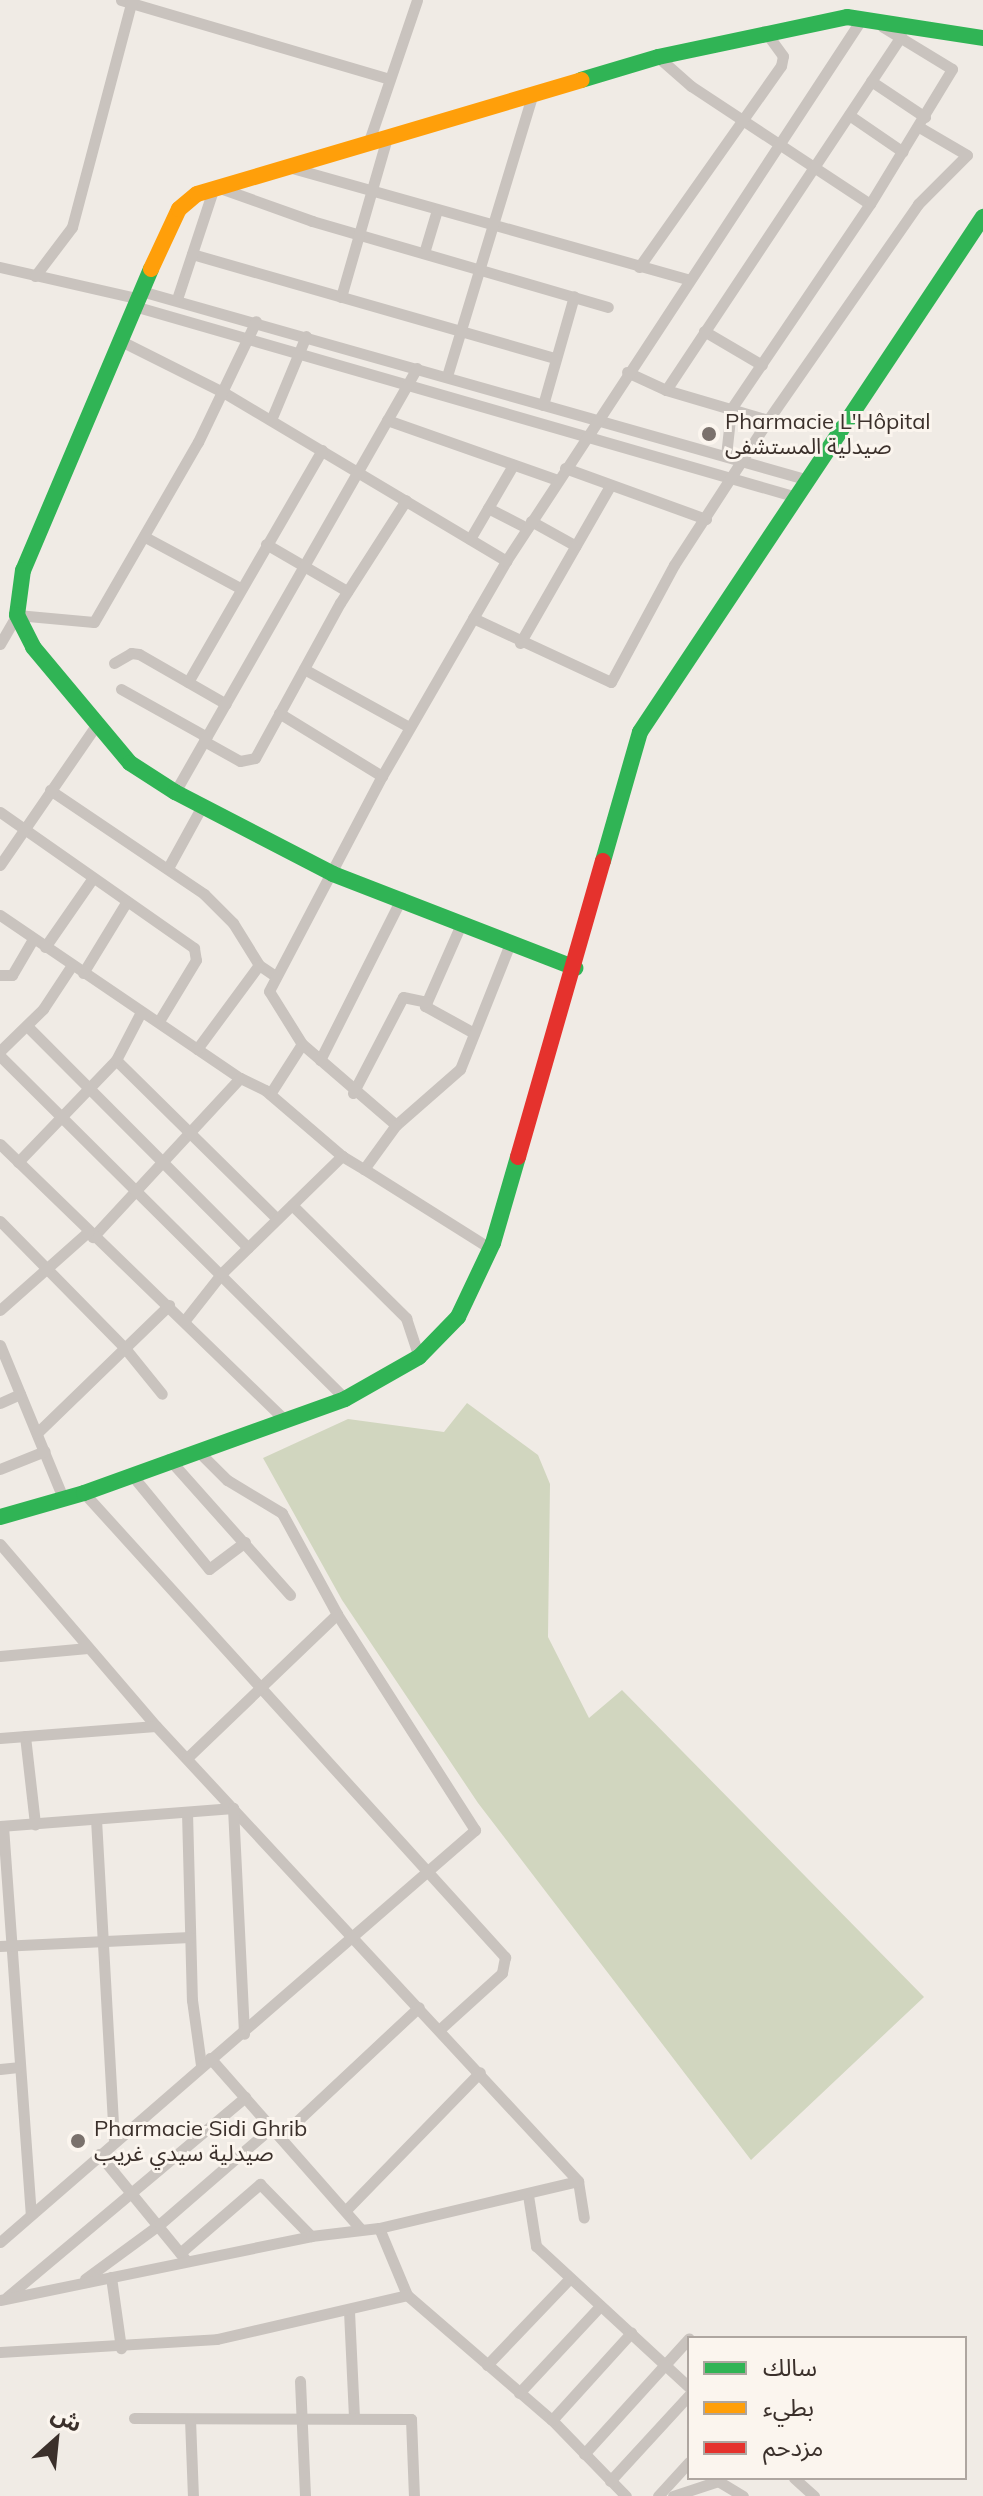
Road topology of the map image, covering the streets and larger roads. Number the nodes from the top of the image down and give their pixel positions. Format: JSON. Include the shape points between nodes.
{"nodes":[{"id":1,"x":417,"y":0,"type":"edge"},
{"id":2,"x":126,"y":2,"type":"edge"},
{"id":3,"x":867,"y":23,"type":"junction"},
{"id":4,"x":765,"y":31,"type":"junction"},
{"id":5,"x":901,"y":36,"type":"junction"},
{"id":6,"x":982,"y":38,"type":"edge"},
{"id":7,"x":658,"y":57,"type":"junction"},
{"id":8,"x":390,"y":79,"type":"junction"},
{"id":9,"x":871,"y":81,"type":"junction"},
{"id":10,"x":532,"y":96,"type":"junction"},
{"id":11,"x":849,"y":115,"type":"junction"},
{"id":12,"x":742,"y":121,"type":"junction"},
{"id":13,"x":922,"y":122,"type":"junction"},
{"id":14,"x":387,"y":138,"type":"junction"},
{"id":15,"x":779,"y":143,"type":"junction"},
{"id":16,"x":368,"y":144,"type":"junction"},
{"id":17,"x":903,"y":152,"type":"junction"},
{"id":18,"x":814,"y":167,"type":"junction"},
{"id":19,"x":292,"y":168,"type":"junction"},
{"id":20,"x":216,"y":189,"type":"junction"},
{"id":21,"x":375,"y":192,"type":"junction"},
{"id":22,"x":870,"y":204,"type":"junction"},
{"id":23,"x":437,"y":210,"type":"junction"},
{"id":24,"x":983,"y":217,"type":"edge"},
{"id":25,"x":495,"y":227,"type":"junction"},
{"id":26,"x":361,"y":235,"type":"junction"},
{"id":27,"x":424,"y":253,"type":"junction"},
{"id":28,"x":192,"y":254,"type":"junction"},
{"id":29,"x":0,"y":267,"type":"edge"},
{"id":30,"x":639,"y":267,"type":"junction"},
{"id":31,"x":482,"y":269,"type":"junction"},
{"id":32,"x":35,"y":276,"type":"junction"},
{"id":33,"x":688,"y":279,"type":"junction"},
{"id":34,"x":574,"y":296,"type":"junction"},
{"id":35,"x":341,"y":297,"type":"junction"},
{"id":36,"x":137,"y":298,"type":"junction"},
{"id":37,"x":177,"y":299,"type":"junction"},
{"id":38,"x":608,"y":307,"type":"dead end"},
{"id":39,"x":256,"y":321,"type":"junction"},
{"id":40,"x":462,"y":331,"type":"junction"},
{"id":41,"x":704,"y":331,"type":"junction"},
{"id":42,"x":306,"y":336,"type":"junction"},
{"id":43,"x":249,"y":338,"type":"junction"},
{"id":44,"x":121,"y":341,"type":"junction"},
{"id":45,"x":299,"y":352,"type":"junction"},
{"id":46,"x":555,"y":358,"type":"junction"},
{"id":47,"x":762,"y":365,"type":"junction"},
{"id":48,"x":417,"y":368,"type":"junction"},
{"id":49,"x":627,"y":372,"type":"junction"},
{"id":50,"x":447,"y":376,"type":"junction"},
{"id":51,"x":408,"y":383,"type":"junction"},
{"id":52,"x":666,"y":390,"type":"junction"},
{"id":53,"x":223,"y":392,"type":"junction"},
{"id":54,"x":543,"y":405,"type":"junction"},
{"id":55,"x":731,"y":409,"type":"junction"},
{"id":56,"x":595,"y":419,"type":"junction"},
{"id":57,"x":271,"y":420,"type":"junction"},
{"id":58,"x":387,"y":420,"type":"junction"},
{"id":59,"x":768,"y":420,"type":"junction"},
{"id":60,"x":586,"y":435,"type":"junction"},
{"id":61,"x":322,"y":450,"type":"junction"},
{"id":62,"x":726,"y":456,"type":"junction"},
{"id":63,"x":742,"y":461,"type":"junction"},
{"id":64,"x":513,"y":465,"type":"junction"},
{"id":65,"x":565,"y":468,"type":"junction"},
{"id":66,"x":358,"y":471,"type":"junction"},
{"id":67,"x":733,"y":478,"type":"junction"},
{"id":68,"x":805,"y":479,"type":"junction"},
{"id":69,"x":557,"y":480,"type":"junction"},
{"id":70,"x":610,"y":486,"type":"junction"},
{"id":71,"x":793,"y":496,"type":"junction"},
{"id":72,"x":406,"y":500,"type":"junction"},
{"id":73,"x":488,"y":508,"type":"junction"},
{"id":74,"x":706,"y":519,"type":"junction"},
{"id":75,"x":529,"y":524,"type":"junction"},
{"id":76,"x":145,"y":537,"type":"junction"},
{"id":77,"x":470,"y":539,"type":"junction"},
{"id":78,"x":266,"y":544,"type":"junction"},
{"id":79,"x":576,"y":546,"type":"junction"},
{"id":80,"x":506,"y":561,"type":"junction"},
{"id":81,"x":304,"y":566,"type":"junction"},
{"id":82,"x":240,"y":588,"type":"junction"},
{"id":83,"x":347,"y":591,"type":"junction"},
{"id":84,"x":17,"y":615,"type":"junction"},
{"id":85,"x":473,"y":618,"type":"junction"},
{"id":86,"x":520,"y":643,"type":"junction"},
{"id":87,"x":0,"y":644,"type":"edge"},
{"id":88,"x":114,"y":663,"type":"dead end"},
{"id":89,"x":304,"y":669,"type":"junction"},
{"id":90,"x":188,"y":682,"type":"junction"},
{"id":91,"x":121,"y":689,"type":"dead end"},
{"id":92,"x":226,"y":704,"type":"junction"},
{"id":93,"x":279,"y":713,"type":"junction"},
{"id":94,"x":95,"y":727,"type":"junction"},
{"id":95,"x":409,"y":727,"type":"junction"},
{"id":96,"x":206,"y":739,"type":"junction"},
{"id":97,"x":382,"y":776,"type":"junction"},
{"id":98,"x":50,"y":790,"type":"junction"},
{"id":99,"x":175,"y":792,"type":"junction"},
{"id":100,"x":201,"y":808,"type":"junction"},
{"id":101,"x":0,"y":812,"type":"edge"},
{"id":102,"x":27,"y":832,"type":"junction"},
{"id":103,"x":0,"y":865,"type":"edge"},
{"id":104,"x":168,"y":868,"type":"junction"},
{"id":105,"x":333,"y":874,"type":"junction"},
{"id":106,"x":92,"y":879,"type":"junction"},
{"id":107,"x":402,"y":897,"type":"junction"},
{"id":108,"x":127,"y":901,"type":"junction"},
{"id":109,"x":0,"y":915,"type":"edge"},
{"id":110,"x":462,"y":922,"type":"junction"},
{"id":111,"x":33,"y":939,"type":"junction"},
{"id":112,"x":511,"y":941,"type":"junction"},
{"id":113,"x":45,"y":947,"type":"junction"},
{"id":114,"x":72,"y":965,"type":"junction"},
{"id":115,"x":259,"y":965,"type":"junction"},
{"id":116,"x":575,"y":968,"type":"junction"},
{"id":117,"x":83,"y":973,"type":"junction"},
{"id":118,"x":0,"y":975,"type":"edge"},
{"id":119,"x":274,"y":975,"type":"junction"},
{"id":120,"x":426,"y":1002,"type":"junction"},
{"id":121,"x":141,"y":1012,"type":"junction"},
{"id":122,"x":159,"y":1021,"type":"junction"},
{"id":123,"x":27,"y":1026,"type":"junction"},
{"id":124,"x":474,"y":1033,"type":"junction"},
{"id":125,"x":302,"y":1044,"type":"junction"},
{"id":126,"x":197,"y":1049,"type":"junction"},
{"id":127,"x":0,"y":1054,"type":"edge"},
{"id":128,"x":116,"y":1060,"type":"junction"},
{"id":129,"x":320,"y":1060,"type":"junction"},
{"id":130,"x":240,"y":1078,"type":"junction"},
{"id":131,"x":90,"y":1088,"type":"junction"},
{"id":132,"x":353,"y":1093,"type":"junction"},
{"id":133,"x":270,"y":1094,"type":"junction"},
{"id":134,"x":63,"y":1117,"type":"junction"},
{"id":135,"x":396,"y":1125,"type":"junction"},
{"id":136,"x":191,"y":1131,"type":"junction"},
{"id":137,"x":0,"y":1144,"type":"edge"},
{"id":138,"x":342,"y":1156,"type":"junction"},
{"id":139,"x":161,"y":1161,"type":"junction"},
{"id":140,"x":18,"y":1162,"type":"junction"},
{"id":141,"x":364,"y":1169,"type":"junction"},
{"id":142,"x":136,"y":1187,"type":"junction"},
{"id":143,"x":292,"y":1205,"type":"junction"},
{"id":144,"x":277,"y":1219,"type":"junction"},
{"id":145,"x":0,"y":1221,"type":"edge"},
{"id":146,"x":90,"y":1234,"type":"junction"},
{"id":147,"x":248,"y":1248,"type":"junction"},
{"id":148,"x":491,"y":1249,"type":"junction"},
{"id":149,"x":46,"y":1269,"type":"junction"},
{"id":150,"x":222,"y":1273,"type":"junction"},
{"id":151,"x":169,"y":1305,"type":"junction"},
{"id":152,"x":0,"y":1310,"type":"edge"},
{"id":153,"x":185,"y":1320,"type":"junction"},
{"id":154,"x":124,"y":1347,"type":"junction"},
{"id":155,"x":1,"y":1353,"type":"edge"},
{"id":156,"x":419,"y":1357,"type":"junction"},
{"id":157,"x":20,"y":1394,"type":"junction"},
{"id":158,"x":162,"y":1394,"type":"dead end"},
{"id":159,"x":345,"y":1399,"type":"junction"},
{"id":160,"x":0,"y":1403,"type":"edge"},
{"id":161,"x":285,"y":1420,"type":"junction"},
{"id":162,"x":37,"y":1433,"type":"junction"},
{"id":163,"x":197,"y":1450,"type":"junction"},
{"id":164,"x":45,"y":1451,"type":"junction"},
{"id":165,"x":169,"y":1459,"type":"junction"},
{"id":166,"x":0,"y":1469,"type":"edge"},
{"id":167,"x":131,"y":1474,"type":"junction"},
{"id":168,"x":84,"y":1493,"type":"junction"},
{"id":169,"x":63,"y":1498,"type":"junction"},
{"id":170,"x":0,"y":1517,"type":"edge"},
{"id":171,"x":245,"y":1542,"type":"junction"},
{"id":172,"x":0,"y":1544,"type":"edge"},
{"id":173,"x":290,"y":1595,"type":"dead end"},
{"id":174,"x":337,"y":1614,"type":"junction"},
{"id":175,"x":88,"y":1648,"type":"junction"},
{"id":176,"x":0,"y":1656,"type":"edge"},
{"id":177,"x":262,"y":1689,"type":"junction"},
{"id":178,"x":156,"y":1726,"type":"junction"},
{"id":179,"x":25,"y":1736,"type":"junction"},
{"id":180,"x":0,"y":1738,"type":"edge"},
{"id":181,"x":187,"y":1758,"type":"junction"},
{"id":182,"x":233,"y":1808,"type":"junction"},
{"id":183,"x":187,"y":1812,"type":"junction"},
{"id":184,"x":96,"y":1819,"type":"junction"},
{"id":185,"x":35,"y":1824,"type":"junction"},
{"id":186,"x":2,"y":1826,"type":"edge"},
{"id":187,"x":426,"y":1875,"type":"junction"},
{"id":188,"x":190,"y":1937,"type":"junction"},
{"id":189,"x":355,"y":1937,"type":"junction"},
{"id":190,"x":99,"y":1938,"type":"junction"},
{"id":191,"x":4,"y":1946,"type":"edge"},
{"id":192,"x":419,"y":2007,"type":"junction"},
{"id":193,"x":440,"y":2029,"type":"junction"},
{"id":194,"x":244,"y":2034,"type":"junction"},
{"id":195,"x":205,"y":2062,"type":"junction"},
{"id":196,"x":18,"y":2067,"type":"junction"},
{"id":197,"x":0,"y":2069,"type":"edge"},
{"id":198,"x":480,"y":2072,"type":"junction"},
{"id":199,"x":245,"y":2097,"type":"junction"},
{"id":200,"x":275,"y":2133,"type":"junction"},
{"id":201,"x":114,"y":2138,"type":"junction"},
{"id":202,"x":99,"y":2154,"type":"junction"},
{"id":203,"x":578,"y":2181,"type":"junction"},
{"id":204,"x":133,"y":2194,"type":"junction"},
{"id":205,"x":528,"y":2195,"type":"junction"},
{"id":206,"x":346,"y":2210,"type":"junction"},
{"id":207,"x":31,"y":2213,"type":"junction"},
{"id":208,"x":584,"y":2218,"type":"dead end"},
{"id":209,"x":160,"y":2224,"type":"junction"},
{"id":210,"x":379,"y":2228,"type":"junction"},
{"id":211,"x":361,"y":2229,"type":"junction"},
{"id":212,"x":311,"y":2236,"type":"junction"},
{"id":213,"x":0,"y":2242,"type":"edge"},
{"id":214,"x":180,"y":2253,"type":"junction"},
{"id":215,"x":189,"y":2264,"type":"junction"},
{"id":216,"x":111,"y":2277,"type":"junction"},
{"id":217,"x":570,"y":2278,"type":"junction"},
{"id":218,"x":83,"y":2281,"type":"junction"},
{"id":219,"x":407,"y":2295,"type":"junction"},
{"id":220,"x":2,"y":2299,"type":"edge"},
{"id":221,"x":600,"y":2306,"type":"junction"},
{"id":222,"x":349,"y":2311,"type":"junction"},
{"id":223,"x":631,"y":2333,"type":"junction"},
{"id":224,"x":687,"y":2340,"type":"edge"},
{"id":225,"x":121,"y":2348,"type":"junction"},
{"id":226,"x":0,"y":2352,"type":"edge"},
{"id":227,"x":665,"y":2364,"type":"junction"},
{"id":228,"x":487,"y":2365,"type":"junction"},
{"id":229,"x":300,"y":2381,"type":"dead end"},
{"id":230,"x":687,"y":2385,"type":"edge"},
{"id":231,"x":519,"y":2393,"type":"junction"},
{"id":232,"x":687,"y":2397,"type":"edge"},
{"id":233,"x":134,"y":2418,"type":"dead end"},
{"id":234,"x":354,"y":2418,"type":"junction"},
{"id":235,"x":190,"y":2419,"type":"junction"},
{"id":236,"x":301,"y":2419,"type":"junction"},
{"id":237,"x":552,"y":2420,"type":"junction"},
{"id":238,"x":584,"y":2454,"type":"junction"},
{"id":239,"x":687,"y":2464,"type":"edge"},
{"id":240,"x":796,"y":2480,"type":"edge"},
{"id":241,"x":610,"y":2481,"type":"junction"},
{"id":242,"x":193,"y":2496,"type":"edge"},
{"id":243,"x":305,"y":2496,"type":"edge"},
{"id":244,"x":414,"y":2496,"type":"edge"},
{"id":245,"x":626,"y":2496,"type":"edge"},
{"id":246,"x":658,"y":2496,"type":"edge"},
{"id":247,"x":673,"y":2496,"type":"edge"},
{"id":248,"x":743,"y":2496,"type":"edge"},
{"id":249,"x":814,"y":2496,"type":"edge"}],
"edges":[{"from":1,"to":8,"type":"street"},
{"from":2,"to":8,"type":"street"},
{"from":2,"to":32,"type":"street","via":[[72,227]]},
{"from":3,"to":4,"type":"street","via":[[836,18]]},
{"from":3,"to":5,"type":"street"},
{"from":3,"to":6,"type":"street"},
{"from":3,"to":15,"type":"street"},
{"from":4,"to":7,"type":"street"},
{"from":4,"to":12,"type":"street","via":[[784,59]]},
{"from":5,"to":9,"type":"street"},
{"from":5,"to":13,"type":"street","via":[[952,69]]},
{"from":7,"to":10,"type":"street"},
{"from":7,"to":12,"type":"street"},
{"from":8,"to":16,"type":"street"},
{"from":9,"to":11,"type":"street"},
{"from":9,"to":13,"type":"street"},
{"from":10,"to":14,"type":"street"},
{"from":10,"to":25,"type":"street"},
{"from":11,"to":17,"type":"street"},
{"from":11,"to":18,"type":"street"},
{"from":12,"to":15,"type":"street"},
{"from":12,"to":30,"type":"street"},
{"from":13,"to":17,"type":"street"},
{"from":13,"to":59,"type":"street","via":[[967,155],[918,204]]},
{"from":14,"to":16,"type":"street"},
{"from":14,"to":21,"type":"street"},
{"from":15,"to":18,"type":"street"},
{"from":15,"to":33,"type":"street"},
{"from":16,"to":19,"type":"street"},
{"from":17,"to":22,"type":"street"},
{"from":18,"to":22,"type":"street"},
{"from":18,"to":41,"type":"street"},
{"from":19,"to":20,"type":"street"},
{"from":19,"to":21,"type":"street"},
{"from":20,"to":26,"type":"street"},
{"from":20,"to":28,"type":"street"},
{"from":20,"to":36,"type":"street","via":[[185,200]]},
{"from":21,"to":23,"type":"street"},
{"from":21,"to":26,"type":"street"},
{"from":22,"to":47,"type":"street"},
{"from":23,"to":25,"type":"street"},
{"from":23,"to":27,"type":"street"},
{"from":24,"to":68,"type":"street"},
{"from":25,"to":30,"type":"street"},
{"from":25,"to":31,"type":"street"},
{"from":26,"to":27,"type":"street"},
{"from":26,"to":35,"type":"street"},
{"from":27,"to":31,"type":"street"},
{"from":28,"to":35,"type":"street"},
{"from":28,"to":37,"type":"street"},
{"from":29,"to":32,"type":"street"},
{"from":30,"to":33,"type":"street"},
{"from":31,"to":34,"type":"street"},
{"from":31,"to":40,"type":"street"},
{"from":32,"to":36,"type":"street"},
{"from":33,"to":49,"type":"street"},
{"from":34,"to":38,"type":"street"},
{"from":34,"to":46,"type":"street"},
{"from":35,"to":40,"type":"street"},
{"from":36,"to":37,"type":"street"},
{"from":36,"to":43,"type":"street"},
{"from":36,"to":44,"type":"street"},
{"from":37,"to":39,"type":"street"},
{"from":39,"to":42,"type":"street"},
{"from":39,"to":43,"type":"street"},
{"from":40,"to":46,"type":"street"},
{"from":40,"to":50,"type":"street"},
{"from":41,"to":47,"type":"street"},
{"from":41,"to":52,"type":"street"},
{"from":42,"to":45,"type":"street"},
{"from":42,"to":48,"type":"street"},
{"from":43,"to":45,"type":"street"},
{"from":43,"to":53,"type":"street"},
{"from":44,"to":53,"type":"street"},
{"from":44,"to":84,"type":"street","via":[[35,536],[23,570]]},
{"from":45,"to":51,"type":"street"},
{"from":45,"to":57,"type":"street"},
{"from":46,"to":54,"type":"street"},
{"from":47,"to":55,"type":"street"},
{"from":48,"to":50,"type":"street"},
{"from":48,"to":51,"type":"street"},
{"from":49,"to":52,"type":"street"},
{"from":49,"to":56,"type":"street"},
{"from":50,"to":54,"type":"street"},
{"from":51,"to":58,"type":"street"},
{"from":51,"to":60,"type":"street"},
{"from":52,"to":55,"type":"street"},
{"from":53,"to":57,"type":"street"},
{"from":53,"to":76,"type":"street"},
{"from":54,"to":56,"type":"street"},
{"from":55,"to":59,"type":"street"},
{"from":55,"to":62,"type":"street"},
{"from":56,"to":60,"type":"street"},
{"from":56,"to":62,"type":"street"},
{"from":57,"to":61,"type":"street"},
{"from":58,"to":64,"type":"street"},
{"from":58,"to":66,"type":"street"},
{"from":59,"to":63,"type":"street"},
{"from":60,"to":65,"type":"street"},
{"from":60,"to":67,"type":"street"},
{"from":61,"to":66,"type":"street"},
{"from":61,"to":78,"type":"street"},
{"from":62,"to":63,"type":"street"},
{"from":63,"to":67,"type":"street"},
{"from":63,"to":68,"type":"street"},
{"from":64,"to":69,"type":"street"},
{"from":64,"to":73,"type":"street"},
{"from":65,"to":69,"type":"street"},
{"from":65,"to":70,"type":"street"},
{"from":66,"to":72,"type":"street"},
{"from":66,"to":81,"type":"street"},
{"from":67,"to":71,"type":"street"},
{"from":67,"to":74,"type":"street"},
{"from":68,"to":71,"type":"street"},
{"from":69,"to":75,"type":"street"},
{"from":70,"to":74,"type":"street"},
{"from":70,"to":79,"type":"street"},
{"from":71,"to":116,"type":"street","via":[[640,732]]},
{"from":72,"to":77,"type":"street"},
{"from":72,"to":83,"type":"street"},
{"from":73,"to":75,"type":"street"},
{"from":73,"to":77,"type":"street"},
{"from":74,"to":86,"type":"street","via":[[674,565],[611,682]]},
{"from":75,"to":79,"type":"street"},
{"from":75,"to":80,"type":"street"},
{"from":76,"to":82,"type":"street"},
{"from":76,"to":84,"type":"street","via":[[94,622]]},
{"from":77,"to":80,"type":"street"},
{"from":78,"to":81,"type":"street"},
{"from":78,"to":82,"type":"street"},
{"from":79,"to":86,"type":"street"},
{"from":80,"to":85,"type":"street"},
{"from":81,"to":83,"type":"street"},
{"from":81,"to":92,"type":"street"},
{"from":82,"to":90,"type":"street"},
{"from":83,"to":89,"type":"street"},
{"from":84,"to":87,"type":"street"},
{"from":84,"to":94,"type":"street","via":[[33,647]]},
{"from":85,"to":86,"type":"street"},
{"from":85,"to":95,"type":"street"},
{"from":88,"to":90,"type":"street","via":[[135,653]]},
{"from":89,"to":93,"type":"street"},
{"from":89,"to":95,"type":"street"},
{"from":90,"to":92,"type":"street"},
{"from":91,"to":96,"type":"street"},
{"from":92,"to":96,"type":"street"},
{"from":93,"to":96,"type":"street","via":[[251,762]]},
{"from":93,"to":97,"type":"street"},
{"from":94,"to":98,"type":"street"},
{"from":94,"to":99,"type":"street","via":[[130,763]]},
{"from":95,"to":97,"type":"street"},
{"from":96,"to":99,"type":"street"},
{"from":97,"to":105,"type":"street"},
{"from":98,"to":102,"type":"street"},
{"from":98,"to":104,"type":"street"},
{"from":99,"to":100,"type":"street"},
{"from":100,"to":104,"type":"street"},
{"from":100,"to":105,"type":"street"},
{"from":101,"to":102,"type":"street"},
{"from":102,"to":103,"type":"street"},
{"from":102,"to":106,"type":"street"},
{"from":104,"to":115,"type":"street","via":[[222,910]]},
{"from":105,"to":107,"type":"street"},
{"from":105,"to":119,"type":"street"},
{"from":106,"to":108,"type":"street"},
{"from":106,"to":113,"type":"street"},
{"from":107,"to":110,"type":"street"},
{"from":107,"to":129,"type":"street"},
{"from":108,"to":117,"type":"street"},
{"from":108,"to":122,"type":"street","via":[[196,953]]},
{"from":109,"to":111,"type":"street"},
{"from":110,"to":112,"type":"street"},
{"from":110,"to":120,"type":"street"},
{"from":111,"to":113,"type":"street"},
{"from":111,"to":118,"type":"street","via":[[12,975]]},
{"from":112,"to":116,"type":"street"},
{"from":112,"to":124,"type":"street"},
{"from":113,"to":114,"type":"street"},
{"from":114,"to":117,"type":"street"},
{"from":114,"to":123,"type":"street"},
{"from":115,"to":119,"type":"street"},
{"from":115,"to":126,"type":"street"},
{"from":116,"to":148,"type":"street"},
{"from":117,"to":121,"type":"street"},
{"from":119,"to":125,"type":"street","via":[[272,999]]},
{"from":120,"to":124,"type":"street","via":[[428,1011]]},
{"from":120,"to":132,"type":"street","via":[[403,997]]},
{"from":121,"to":122,"type":"street"},
{"from":121,"to":128,"type":"street"},
{"from":122,"to":126,"type":"street"},
{"from":123,"to":127,"type":"street"},
{"from":123,"to":131,"type":"street"},
{"from":124,"to":135,"type":"street","via":[[449,1082]]},
{"from":125,"to":129,"type":"street"},
{"from":125,"to":133,"type":"street"},
{"from":126,"to":130,"type":"street"},
{"from":127,"to":134,"type":"street"},
{"from":128,"to":131,"type":"street"},
{"from":128,"to":136,"type":"street"},
{"from":129,"to":132,"type":"street"},
{"from":130,"to":133,"type":"street"},
{"from":130,"to":136,"type":"street"},
{"from":131,"to":134,"type":"street"},
{"from":131,"to":139,"type":"street"},
{"from":132,"to":135,"type":"street"},
{"from":133,"to":138,"type":"street"},
{"from":134,"to":140,"type":"street"},
{"from":134,"to":142,"type":"street"},
{"from":135,"to":141,"type":"street"},
{"from":136,"to":139,"type":"street"},
{"from":136,"to":144,"type":"street"},
{"from":137,"to":140,"type":"street"},
{"from":138,"to":141,"type":"street"},
{"from":138,"to":143,"type":"street"},
{"from":139,"to":142,"type":"street"},
{"from":139,"to":147,"type":"street"},
{"from":140,"to":146,"type":"street"},
{"from":141,"to":148,"type":"street"},
{"from":142,"to":146,"type":"street"},
{"from":142,"to":150,"type":"street"},
{"from":143,"to":144,"type":"street"},
{"from":143,"to":156,"type":"street","via":[[406,1318]]},
{"from":144,"to":147,"type":"street"},
{"from":145,"to":149,"type":"street"},
{"from":146,"to":149,"type":"street"},
{"from":146,"to":151,"type":"street"},
{"from":147,"to":150,"type":"street"},
{"from":148,"to":156,"type":"street","via":[[472,1296]]},
{"from":149,"to":152,"type":"street"},
{"from":149,"to":154,"type":"street"},
{"from":150,"to":153,"type":"street"},
{"from":150,"to":159,"type":"street"},
{"from":151,"to":153,"type":"street"},
{"from":151,"to":154,"type":"street"},
{"from":153,"to":161,"type":"street"},
{"from":154,"to":158,"type":"street"},
{"from":154,"to":162,"type":"street"},
{"from":155,"to":157,"type":"street"},
{"from":156,"to":159,"type":"street"},
{"from":157,"to":160,"type":"street"},
{"from":157,"to":162,"type":"street"},
{"from":159,"to":161,"type":"street"},
{"from":161,"to":163,"type":"street"},
{"from":162,"to":164,"type":"street"},
{"from":163,"to":165,"type":"street"},
{"from":163,"to":174,"type":"street","via":[[227,1480],[282,1513]]},
{"from":164,"to":166,"type":"street"},
{"from":164,"to":169,"type":"street"},
{"from":165,"to":167,"type":"street"},
{"from":165,"to":171,"type":"street"},
{"from":167,"to":168,"type":"street"},
{"from":167,"to":171,"type":"street","via":[[209,1569]]},
{"from":168,"to":169,"type":"street"},
{"from":168,"to":177,"type":"street"},
{"from":169,"to":170,"type":"street"},
{"from":171,"to":173,"type":"street"},
{"from":172,"to":175,"type":"street"},
{"from":174,"to":177,"type":"street"},
{"from":174,"to":187,"type":"street","via":[[473,1824],[473,1834]]},
{"from":175,"to":176,"type":"street"},
{"from":175,"to":178,"type":"street"},
{"from":177,"to":181,"type":"street"},
{"from":177,"to":187,"type":"street"},
{"from":178,"to":179,"type":"street"},
{"from":178,"to":181,"type":"street"},
{"from":179,"to":180,"type":"street"},
{"from":179,"to":185,"type":"street"},
{"from":181,"to":182,"type":"street"},
{"from":182,"to":183,"type":"street"},
{"from":182,"to":189,"type":"street"},
{"from":182,"to":194,"type":"street"},
{"from":183,"to":184,"type":"street"},
{"from":183,"to":188,"type":"street"},
{"from":184,"to":185,"type":"street"},
{"from":184,"to":190,"type":"street"},
{"from":185,"to":186,"type":"street"},
{"from":186,"to":191,"type":"street"},
{"from":187,"to":189,"type":"street"},
{"from":187,"to":193,"type":"street","via":[[507,1961],[502,1973]]},
{"from":188,"to":190,"type":"street"},
{"from":188,"to":195,"type":"street"},
{"from":189,"to":192,"type":"street"},
{"from":189,"to":194,"type":"street"},
{"from":190,"to":191,"type":"street"},
{"from":190,"to":201,"type":"street"},
{"from":191,"to":196,"type":"street"},
{"from":192,"to":193,"type":"street"},
{"from":192,"to":200,"type":"street"},
{"from":193,"to":198,"type":"street"},
{"from":194,"to":195,"type":"street"},
{"from":195,"to":199,"type":"street"},
{"from":195,"to":201,"type":"street"},
{"from":196,"to":197,"type":"street"},
{"from":196,"to":207,"type":"street"},
{"from":198,"to":203,"type":"street"},
{"from":198,"to":206,"type":"street"},
{"from":199,"to":200,"type":"street"},
{"from":199,"to":204,"type":"street"},
{"from":200,"to":206,"type":"street"},
{"from":200,"to":209,"type":"street"},
{"from":201,"to":202,"type":"street"},
{"from":202,"to":204,"type":"street"},
{"from":202,"to":207,"type":"street"},
{"from":203,"to":205,"type":"street"},
{"from":203,"to":208,"type":"street"},
{"from":204,"to":209,"type":"street"},
{"from":204,"to":220,"type":"street"},
{"from":205,"to":210,"type":"street"},
{"from":205,"to":217,"type":"street","via":[[533,2243]]},
{"from":206,"to":211,"type":"street"},
{"from":207,"to":213,"type":"street"},
{"from":209,"to":214,"type":"street"},
{"from":209,"to":218,"type":"street"},
{"from":210,"to":211,"type":"street"},
{"from":210,"to":219,"type":"street"},
{"from":211,"to":212,"type":"street"},
{"from":212,"to":214,"type":"street","via":[[260,2184]]},
{"from":212,"to":215,"type":"street"},
{"from":214,"to":215,"type":"street"},
{"from":215,"to":216,"type":"street"},
{"from":216,"to":218,"type":"street"},
{"from":216,"to":225,"type":"street"},
{"from":217,"to":221,"type":"street"},
{"from":217,"to":228,"type":"street"},
{"from":218,"to":220,"type":"street"},
{"from":219,"to":222,"type":"street"},
{"from":219,"to":228,"type":"street"},
{"from":221,"to":223,"type":"street"},
{"from":221,"to":231,"type":"street"},
{"from":222,"to":225,"type":"street","via":[[217,2339]]},
{"from":222,"to":234,"type":"street"},
{"from":223,"to":227,"type":"street"},
{"from":223,"to":237,"type":"street"},
{"from":224,"to":227,"type":"street"},
{"from":225,"to":226,"type":"street"},
{"from":227,"to":230,"type":"street"},
{"from":227,"to":238,"type":"street"},
{"from":228,"to":231,"type":"street"},
{"from":229,"to":236,"type":"street"},
{"from":231,"to":237,"type":"street"},
{"from":232,"to":241,"type":"street"},
{"from":233,"to":235,"type":"street"},
{"from":234,"to":236,"type":"street"},
{"from":234,"to":244,"type":"street","via":[[411,2419]]},
{"from":235,"to":236,"type":"street"},
{"from":235,"to":242,"type":"street"},
{"from":236,"to":243,"type":"street"},
{"from":237,"to":238,"type":"street"},
{"from":238,"to":241,"type":"street"},
{"from":239,"to":246,"type":"street"},
{"from":240,"to":249,"type":"street"},
{"from":241,"to":245,"type":"street"},
{"from":247,"to":248,"type":"street","via":[[718,2481]]}]}
